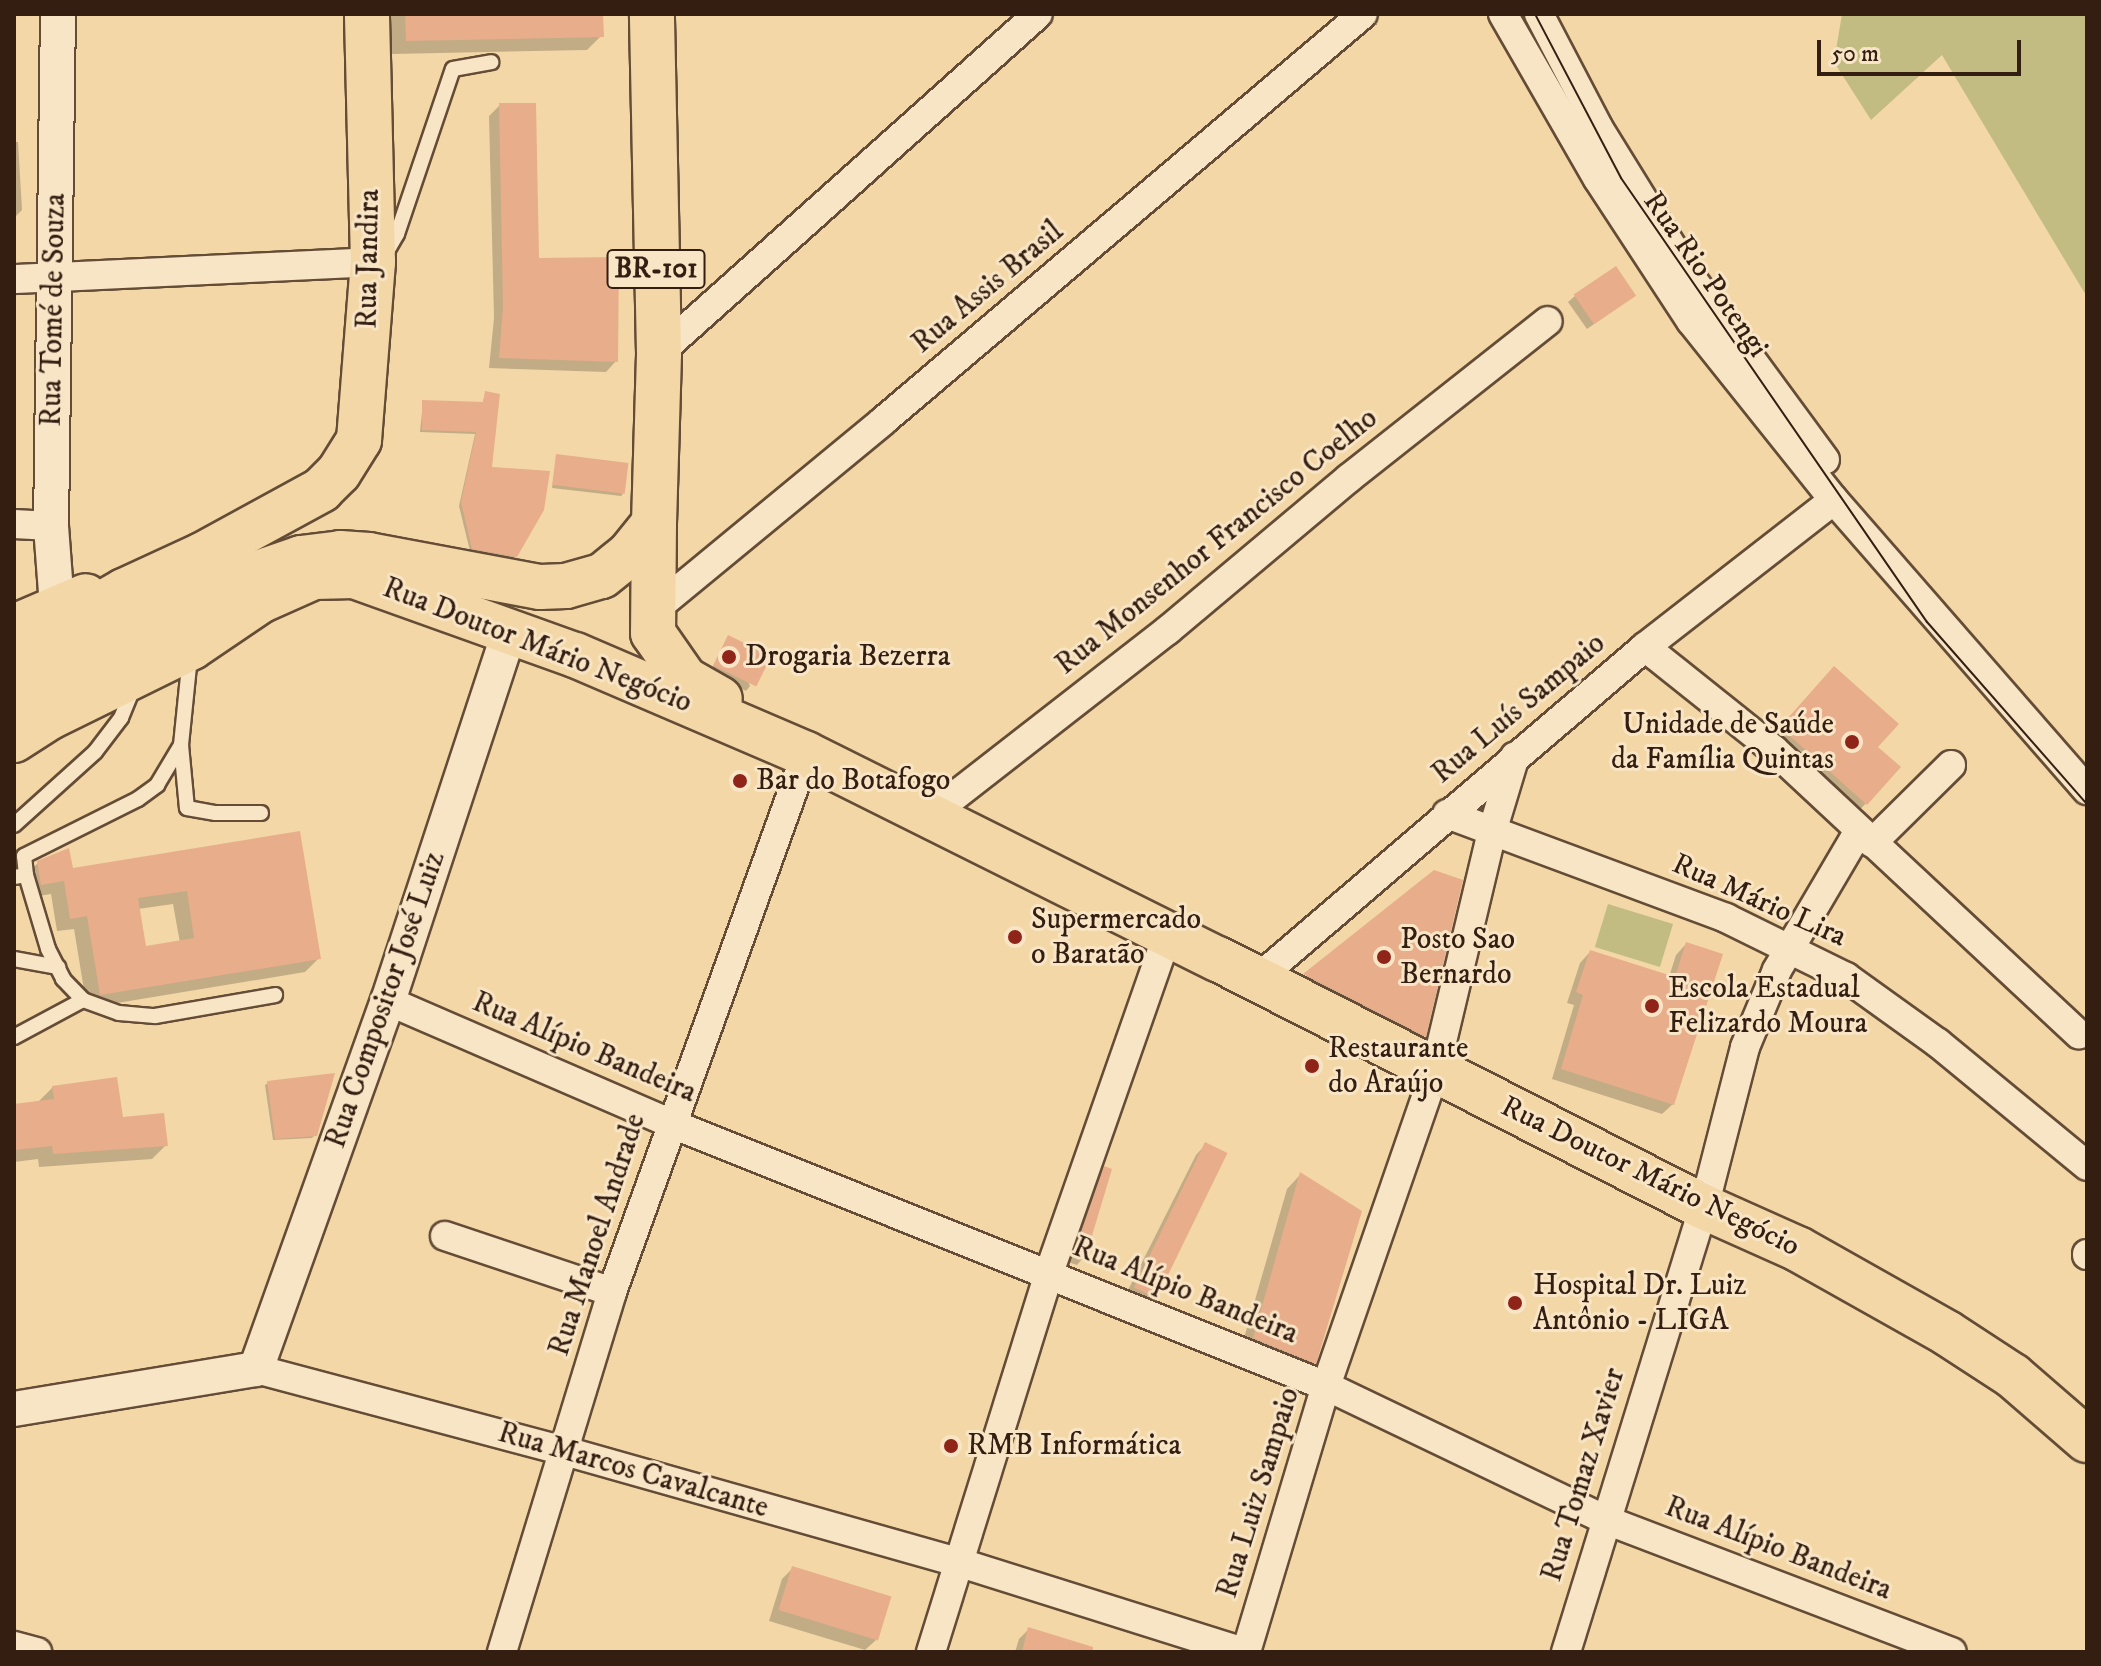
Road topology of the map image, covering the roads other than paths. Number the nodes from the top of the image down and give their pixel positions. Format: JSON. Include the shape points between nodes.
{"nodes":[{"id":1,"x":58,"y":14,"type":"edge"},
{"id":2,"x":367,"y":14,"type":"edge"},
{"id":3,"x":652,"y":14,"type":"edge"},
{"id":4,"x":1038,"y":14,"type":"edge"},
{"id":5,"x":1363,"y":14,"type":"edge"},
{"id":6,"x":1503,"y":14,"type":"edge"},
{"id":7,"x":1539,"y":14,"type":"edge"},
{"id":8,"x":491,"y":62,"type":"dead end"},
{"id":9,"x":373,"y":262,"type":"junction"},
{"id":10,"x":54,"y":277,"type":"junction"},
{"id":11,"x":14,"y":279,"type":"edge"},
{"id":12,"x":1548,"y":321,"type":"dead end"},
{"id":13,"x":659,"y":353,"type":"junction"},
{"id":14,"x":1834,"y":500,"type":"junction"},
{"id":15,"x":654,"y":523,"type":"junction"},
{"id":16,"x":14,"y":524,"type":"edge"},
{"id":17,"x":51,"y":526,"type":"junction"},
{"id":18,"x":1881,"y":554,"type":"junction"},
{"id":19,"x":301,"y":558,"type":"junction"},
{"id":20,"x":124,"y":591,"type":"junction"},
{"id":21,"x":57,"y":606,"type":"junction"},
{"id":22,"x":654,"y":610,"type":"junction"},
{"id":23,"x":510,"y":629,"type":"junction"},
{"id":24,"x":192,"y":647,"type":"junction"},
{"id":25,"x":1645,"y":647,"type":"junction"},
{"id":26,"x":29,"y":649,"type":"edge"},
{"id":27,"x":135,"y":662,"type":"junction"},
{"id":28,"x":14,"y":693,"type":"edge"},
{"id":29,"x":14,"y":740,"type":"edge"},
{"id":30,"x":181,"y":745,"type":"junction"},
{"id":31,"x":806,"y":754,"type":"junction"},
{"id":32,"x":1515,"y":756,"type":"junction"},
{"id":33,"x":1951,"y":765,"type":"dead end"},
{"id":34,"x":2087,"y":790,"type":"edge"},
{"id":35,"x":261,"y":813,"type":"dead end"},
{"id":36,"x":1447,"y":814,"type":"junction"},
{"id":37,"x":929,"y":816,"type":"junction"},
{"id":38,"x":14,"y":825,"type":"edge"},
{"id":39,"x":1492,"y":832,"type":"junction"},
{"id":40,"x":1866,"y":837,"type":"junction"},
{"id":41,"x":20,"y":876,"type":"edge"},
{"id":42,"x":1168,"y":934,"type":"junction"},
{"id":43,"x":1790,"y":946,"type":"junction"},
{"id":44,"x":14,"y":959,"type":"edge"},
{"id":45,"x":58,"y":967,"type":"junction"},
{"id":46,"x":1256,"y":980,"type":"junction"},
{"id":47,"x":275,"y":995,"type":"dead end"},
{"id":48,"x":83,"y":1000,"type":"junction"},
{"id":49,"x":388,"y":1001,"type":"junction"},
{"id":50,"x":2079,"y":1034,"type":"dead end"},
{"id":51,"x":14,"y":1037,"type":"edge"},
{"id":52,"x":1435,"y":1071,"type":"junction"},
{"id":53,"x":670,"y":1123,"type":"junction"},
{"id":54,"x":2087,"y":1166,"type":"edge"},
{"id":55,"x":1704,"y":1207,"type":"junction"},
{"id":56,"x":445,"y":1236,"type":"dead end"},
{"id":57,"x":1049,"y":1273,"type":"junction"},
{"id":58,"x":612,"y":1292,"type":"junction"},
{"id":59,"x":256,"y":1369,"type":"junction"},
{"id":60,"x":1326,"y":1386,"type":"junction"},
{"id":61,"x":14,"y":1409,"type":"edge"},
{"id":62,"x":2087,"y":1440,"type":"edge"},
{"id":63,"x":565,"y":1451,"type":"junction"},
{"id":64,"x":1606,"y":1520,"type":"junction"},
{"id":65,"x":961,"y":1563,"type":"junction"},
{"id":66,"x":14,"y":1646,"type":"edge"},
{"id":67,"x":37,"y":1652,"type":"edge"},
{"id":68,"x":502,"y":1652,"type":"edge"},
{"id":69,"x":931,"y":1652,"type":"edge"},
{"id":70,"x":1244,"y":1652,"type":"edge"},
{"id":71,"x":1566,"y":1652,"type":"edge"},
{"id":72,"x":1952,"y":1652,"type":"edge"}],
"edges":[{"from":1,"to":10,"type":"street","name":"Rua Tomé de Souza"},
{"from":2,"to":9,"type":"main road","name":"Rua Jandira"},
{"from":3,"to":13,"type":"main road","number":"BR-101"},
{"from":4,"to":13,"type":"street"},
{"from":5,"to":22,"type":"street","name":"Rua Assis Brasil"},
{"from":6,"to":14,"type":"street","name":"Rua Rio Potengi","via":[[1598,179],[1691,321]]},
{"from":7,"to":18,"type":"street","name":"Rua Rio Potengi","via":[[1598,127],[1690,276],[1865,518]]},
{"from":8,"to":9,"type":"lane","via":[[453,69],[397,234],[384,257]]},
{"from":9,"to":10,"type":"street"},
{"from":9,"to":20,"type":"main road","name":"Rua Jandira","via":[[359,440],[339,472],[321,490]]},
{"from":10,"to":11,"type":"street"},
{"from":10,"to":17,"type":"street","name":"Rua Tomé de Souza"},
{"from":12,"to":37,"type":"street","name":"Rua Monsenhor Francisco Coelho","via":[[1168,630]]},
{"from":13,"to":15,"type":"main road","number":"BR-101"},
{"from":14,"to":18,"type":"street","name":"Rua Rio Potengi"},
{"from":14,"to":25,"type":"street","name":"Rua Luís Sampaio"},
{"from":15,"to":19,"type":"main road","name":"Rua Doutor Mário Negócio","via":[[602,576],[566,586],[499,582],[369,555]]},
{"from":15,"to":22,"type":"main road","name":"Rua Doutor Mário Negócio"},
{"from":16,"to":17,"type":"street"},
{"from":17,"to":21,"type":"street","name":"Rua Tomé de Souza"},
{"from":18,"to":34,"type":"street","name":"Rua Rio Potengi"},
{"from":19,"to":26,"type":"main road","name":"Rua Doutor Mário Negócio","via":[[217,587],[126,638]]},
{"from":19,"to":27,"type":"main road"},
{"from":20,"to":21,"type":"main road"},
{"from":20,"to":26,"type":"main road"},
{"from":21,"to":26,"type":"main road"},
{"from":22,"to":31,"type":"main road","name":"Rua Doutor Mário Negócio","via":[[653,633],[685,679]]},
{"from":23,"to":24,"type":"main road","name":"Rua Doutor Mário Negócio","via":[[354,576],[314,577],[260,601]]},
{"from":23,"to":31,"type":"main road","name":"Rua Doutor Mário Negócio"},
{"from":23,"to":49,"type":"street","name":"Rua Compositor José Luiz"},
{"from":24,"to":27,"type":"main road","name":"Rua Doutor Mário Negócio"},
{"from":24,"to":30,"type":"lane"},
{"from":25,"to":32,"type":"street","name":"Rua Luís Sampaio"},
{"from":25,"to":40,"type":"street","via":[[1774,750]]},
{"from":26,"to":28,"type":"main road"},
{"from":27,"to":29,"type":"main road","name":"Rua Doutor Mário Negócio"},
{"from":27,"to":38,"type":"lane","via":[[121,718],[95,752]]},
{"from":30,"to":35,"type":"lane","via":[[187,808]]},
{"from":30,"to":41,"type":"lane","via":[[157,785],[24,856]]},
{"from":31,"to":37,"type":"main road","name":"Rua Doutor Mário Negócio"},
{"from":31,"to":53,"type":"street","name":"Rua Manoel Andrade"},
{"from":32,"to":36,"type":"street","name":"Rua Luís Sampaio"},
{"from":32,"to":39,"type":"street","name":"Rua Luiz Sampaio"},
{"from":33,"to":40,"type":"street","name":"Rua Tomaz Xavier"},
{"from":36,"to":39,"type":"street","name":"Rua Mário Lira"},
{"from":36,"to":46,"type":"street","name":"Rua Luís Sampaio"},
{"from":37,"to":42,"type":"main road","name":"Rua Doutor Mário Negócio"},
{"from":39,"to":43,"type":"street","name":"Rua Mário Lira"},
{"from":39,"to":52,"type":"street","name":"Rua Luiz Sampaio"},
{"from":40,"to":43,"type":"street","name":"Rua Tomaz Xavier"},
{"from":40,"to":50,"type":"street"},
{"from":41,"to":45,"type":"lane"},
{"from":42,"to":46,"type":"main road","name":"Rua Doutor Mário Negócio"},
{"from":42,"to":57,"type":"street"},
{"from":43,"to":54,"type":"street","name":"Rua Mário Lira","via":[[1894,1010]]},
{"from":43,"to":55,"type":"street","name":"Rua Tomaz Xavier","via":[[1745,1047]]},
{"from":44,"to":45,"type":"lane"},
{"from":45,"to":48,"type":"lane"},
{"from":46,"to":52,"type":"main road","name":"Rua Doutor Mário Negócio"},
{"from":47,"to":48,"type":"lane","via":[[155,1016],[119,1013]]},
{"from":48,"to":51,"type":"lane"},
{"from":49,"to":53,"type":"street","name":"Rua Alípio Bandeira"},
{"from":49,"to":59,"type":"street","name":"Rua Compositor José Luiz"},
{"from":52,"to":55,"type":"main road","name":"Rua Doutor Mário Negócio"},
{"from":52,"to":60,"type":"street","name":"Rua Luiz Sampaio"},
{"from":53,"to":57,"type":"street","name":"Rua Alípio Bandeira"},
{"from":53,"to":58,"type":"street","name":"Rua Manoel Andrade"},
{"from":55,"to":62,"type":"main road","name":"Rua Doutor Mário Negócio","via":[[1798,1249],[1947,1333],[2013,1376]]},
{"from":55,"to":64,"type":"street","name":"Rua Tomaz Xavier"},
{"from":56,"to":58,"type":"street"},
{"from":57,"to":60,"type":"street","name":"Rua Alípio Bandeira"},
{"from":57,"to":65,"type":"street"},
{"from":58,"to":63,"type":"street","name":"Rua Manoel Andrade"},
{"from":59,"to":61,"type":"street","name":"Rua Marcos Cavalcante"},
{"from":59,"to":63,"type":"street","name":"Rua Marcos Cavalcante"},
{"from":60,"to":64,"type":"street","name":"Rua Alípio Bandeira"},
{"from":60,"to":70,"type":"street","name":"Rua Luiz Sampaio"},
{"from":63,"to":65,"type":"street","name":"Rua Marcos Cavalcante"},
{"from":63,"to":68,"type":"street","name":"Rua Manoel Andrade"},
{"from":64,"to":71,"type":"street","name":"Rua Tomaz Xavier"},
{"from":64,"to":72,"type":"street","name":"Rua Alípio Bandeira"},
{"from":65,"to":69,"type":"street"},
{"from":65,"to":70,"type":"street","name":"Rua Marcos Cavalcante"},
{"from":66,"to":67,"type":"street"}]}
